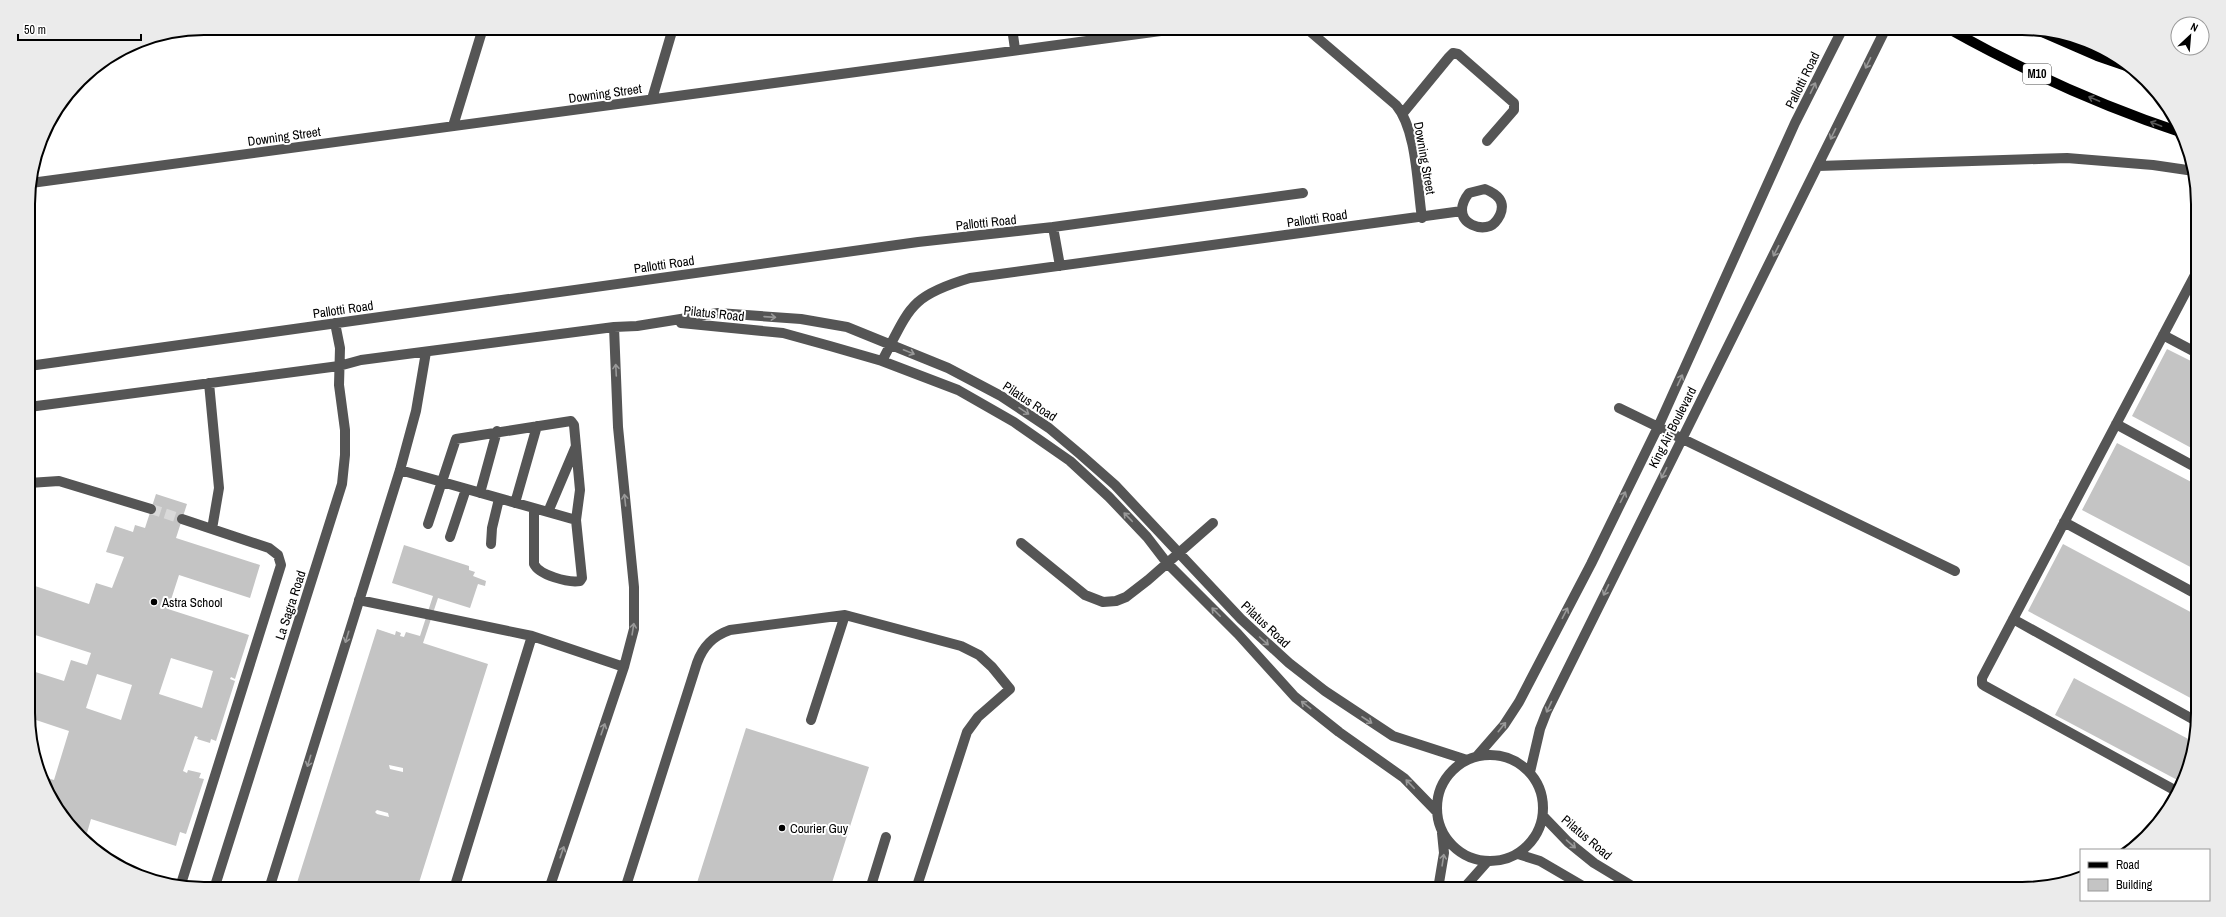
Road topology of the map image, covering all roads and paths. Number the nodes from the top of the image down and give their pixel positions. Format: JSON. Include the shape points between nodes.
{"nodes":[{"id":1,"x":481,"y":35,"type":"edge"},
{"id":2,"x":672,"y":35,"type":"edge"},
{"id":3,"x":1013,"y":35,"type":"edge"},
{"id":4,"x":1127,"y":35,"type":"edge"},
{"id":5,"x":1314,"y":35,"type":"edge"},
{"id":6,"x":1839,"y":35,"type":"edge"},
{"id":7,"x":1882,"y":35,"type":"edge"},
{"id":8,"x":1961,"y":35,"type":"edge"},
{"id":9,"x":2062,"y":40,"type":"edge"},
{"id":10,"x":1015,"y":49,"type":"junction"},
{"id":11,"x":2110,"y":61,"type":"edge"},
{"id":12,"x":652,"y":99,"type":"junction"},
{"id":13,"x":1403,"y":113,"type":"junction"},
{"id":14,"x":1795,"y":123,"type":"joint"},
{"id":15,"x":453,"y":126,"type":"junction"},
{"id":16,"x":2174,"y":130,"type":"edge"},
{"id":17,"x":1487,"y":141,"type":"dead end"},
{"id":18,"x":1818,"y":166,"type":"junction"},
{"id":19,"x":2188,"y":170,"type":"edge"},
{"id":20,"x":36,"y":182,"type":"edge"},
{"id":21,"x":1304,"y":193,"type":"dead end"},
{"id":22,"x":1462,"y":211,"type":"dead end"},
{"id":23,"x":1422,"y":218,"type":"junction"},
{"id":24,"x":1053,"y":227,"type":"junction"},
{"id":25,"x":1060,"y":266,"type":"junction"},
{"id":26,"x":2191,"y":282,"type":"edge"},
{"id":27,"x":669,"y":322,"type":"junction"},
{"id":28,"x":335,"y":323,"type":"junction"},
{"id":29,"x":614,"y":328,"type":"junction"},
{"id":30,"x":2163,"y":335,"type":"junction"},
{"id":31,"x":890,"y":345,"type":"junction"},
{"id":32,"x":2191,"y":350,"type":"edge"},
{"id":33,"x":426,"y":352,"type":"junction"},
{"id":34,"x":882,"y":361,"type":"junction"},
{"id":35,"x":35,"y":365,"type":"edge"},
{"id":36,"x":339,"y":366,"type":"junction"},
{"id":37,"x":209,"y":384,"type":"junction"},
{"id":38,"x":35,"y":406,"type":"edge"},
{"id":39,"x":1619,"y":408,"type":"dead end"},
{"id":40,"x":2116,"y":424,"type":"junction"},
{"id":41,"x":537,"y":426,"type":"junction"},
{"id":42,"x":1658,"y":427,"type":"junction"},
{"id":43,"x":497,"y":431,"type":"junction"},
{"id":44,"x":1681,"y":438,"type":"junction"},
{"id":45,"x":576,"y":446,"type":"junction"},
{"id":46,"x":2191,"y":465,"type":"edge"},
{"id":47,"x":400,"y":470,"type":"junction"},
{"id":48,"x":441,"y":482,"type":"junction"},
{"id":49,"x":35,"y":483,"type":"edge"},
{"id":50,"x":466,"y":489,"type":"junction"},
{"id":51,"x":480,"y":493,"type":"junction"},
{"id":52,"x":499,"y":499,"type":"junction"},
{"id":53,"x":515,"y":504,"type":"junction"},
{"id":54,"x":534,"y":508,"type":"junction"},
{"id":55,"x":151,"y":509,"type":"tunnel mouth"},
{"id":56,"x":548,"y":512,"type":"junction"},
{"id":57,"x":182,"y":519,"type":"tunnel mouth"},
{"id":58,"x":576,"y":520,"type":"junction"},
{"id":59,"x":2064,"y":522,"type":"junction"},
{"id":60,"x":1213,"y":523,"type":"dead end"},
{"id":61,"x":428,"y":524,"type":"dead end"},
{"id":62,"x":212,"y":529,"type":"junction"},
{"id":63,"x":450,"y":537,"type":"dead end"},
{"id":64,"x":1021,"y":543,"type":"dead end"},
{"id":65,"x":491,"y":544,"type":"dead end"},
{"id":66,"x":1178,"y":553,"type":"junction"},
{"id":67,"x":1167,"y":563,"type":"junction"},
{"id":68,"x":1955,"y":571,"type":"dead end"},
{"id":69,"x":2191,"y":591,"type":"edge"},
{"id":70,"x":359,"y":600,"type":"junction"},
{"id":71,"x":845,"y":615,"type":"junction"},
{"id":72,"x":2012,"y":619,"type":"junction"},
{"id":73,"x":532,"y":636,"type":"junction"},
{"id":74,"x":624,"y":667,"type":"junction"},
{"id":75,"x":2191,"y":718,"type":"edge"},
{"id":76,"x":811,"y":720,"type":"dead end"},
{"id":77,"x":1472,"y":758,"type":"junction"},
{"id":78,"x":1530,"y":772,"type":"junction"},
{"id":79,"x":2173,"y":789,"type":"edge"},
{"id":80,"x":1437,"y":812,"type":"junction"},
{"id":81,"x":1543,"y":816,"type":"junction"},
{"id":82,"x":1442,"y":831,"type":"junction"},
{"id":83,"x":886,"y":837,"type":"dead end"},
{"id":84,"x":1518,"y":854,"type":"junction"},
{"id":85,"x":1487,"y":862,"type":"junction"},
{"id":86,"x":182,"y":881,"type":"edge"},
{"id":87,"x":216,"y":882,"type":"edge"},
{"id":88,"x":272,"y":882,"type":"edge"},
{"id":89,"x":456,"y":882,"type":"edge"},
{"id":90,"x":551,"y":882,"type":"edge"},
{"id":91,"x":627,"y":882,"type":"edge"},
{"id":92,"x":872,"y":882,"type":"edge"},
{"id":93,"x":918,"y":882,"type":"edge"},
{"id":94,"x":1439,"y":882,"type":"edge"},
{"id":95,"x":1469,"y":882,"type":"edge"},
{"id":96,"x":1576,"y":882,"type":"edge"},
{"id":97,"x":1625,"y":882,"type":"edge"}],
"edges":[{"from":1,"to":15,"type":"street"},
{"from":2,"to":12,"type":"street"},
{"from":3,"to":10,"type":"street"},
{"from":4,"to":10,"type":"street","name":"Downing Street"},
{"from":5,"to":13,"type":"street","name":"Downing Street"},
{"from":14,"to":6,"type":"street","name":"Pallotti Road","one_way":true},
{"from":7,"to":18,"type":"street","name":"King Air Boulevard","one_way":true},
{"from":16,"to":8,"type":"main road","number":"M10","one_way":true,"via":[[2033,72]]},
{"from":9,"to":11,"type":"main road"},
{"from":10,"to":12,"type":"street","name":"Downing Street"},
{"from":12,"to":15,"type":"street","name":"Downing Street"},
{"from":13,"to":17,"type":"street","via":[[1449,57],[1453,53],[1458,54],[1514,103],[1514,110]]},
{"from":13,"to":23,"type":"street","name":"Downing Street","via":[[1409,127]]},
{"from":42,"to":14,"type":"street","name":"King Air Boulevard","one_way":true},
{"from":15,"to":20,"type":"street","name":"Downing Street"},
{"from":18,"to":19,"type":"street","via":[[2067,158],[2160,165]]},
{"from":18,"to":44,"type":"street","name":"King Air Boulevard","one_way":true},
{"from":21,"to":24,"type":"street","name":"Pallotti Road"},
{"from":22,"to":23,"type":"street","name":"Pallotti Road"},
{"from":23,"to":25,"type":"street","name":"Pallotti Road"},
{"from":24,"to":25,"type":"street"},
{"from":24,"to":28,"type":"street","name":"Pallotti Road","via":[[918,242]]},
{"from":25,"to":31,"type":"street","name":"Pallotti Road","via":[[970,278],[942,286],[912,306],[902,319]]},
{"from":26,"to":30,"type":"street"},
{"from":27,"to":29,"type":"street"},
{"from":27,"to":31,"type":"street","name":"Pilatus Road","one_way":true,"via":[[718,313],[801,319],[847,327]]},
{"from":27,"to":34,"type":"street","name":"Pilatus Road","via":[[783,333]]},
{"from":28,"to":35,"type":"street","name":"Pallotti Road"},
{"from":28,"to":36,"type":"street","name":"La Sagra Road","via":[[340,348]]},
{"from":29,"to":33,"type":"street"},
{"from":74,"to":29,"type":"street","one_way":true,"via":[[634,628],[635,607],[618,427]]},
{"from":30,"to":32,"type":"street"},
{"from":30,"to":40,"type":"street"},
{"from":31,"to":34,"type":"street","name":"Pallotti Road"},
{"from":31,"to":66,"type":"street","name":"Pilatus Road","one_way":true,"via":[[948,368],[1049,428],[1115,485]]},
{"from":33,"to":36,"type":"street","via":[[361,360]]},
{"from":33,"to":47,"type":"street","via":[[416,411]]},
{"from":67,"to":34,"type":"street","name":"Pilatus Road","one_way":true,"via":[[1147,536],[1109,497],[1064,457],[1014,422],[958,390]]},
{"from":36,"to":37,"type":"street"},
{"from":36,"to":87,"type":"street","name":"La Sagra Road","via":[[345,443],[342,484]]},
{"from":37,"to":38,"type":"street"},
{"from":37,"to":62,"type":"street","via":[[219,488]]},
{"from":39,"to":42,"type":"street"},
{"from":40,"to":46,"type":"street"},
{"from":40,"to":59,"type":"street"},
{"from":41,"to":43,"type":"street"},
{"from":41,"to":45,"type":"street","via":[[571,421],[574,425]]},
{"from":41,"to":53,"type":"street"},
{"from":42,"to":44,"type":"street"},
{"from":77,"to":42,"type":"street","name":"King Air Boulevard","one_way":true,"via":[[1504,725],[1519,702],[1591,564]]},
{"from":43,"to":48,"type":"street","via":[[456,438]]},
{"from":43,"to":51,"type":"street"},
{"from":44,"to":68,"type":"street"},
{"from":44,"to":78,"type":"street","name":"King Air Boulevard","one_way":true,"via":[[1547,711]]},
{"from":45,"to":56,"type":"street"},
{"from":45,"to":58,"type":"street","via":[[580,490]]},
{"from":47,"to":48,"type":"street"},
{"from":47,"to":70,"type":"street"},
{"from":48,"to":50,"type":"street"},
{"from":48,"to":61,"type":"street"},
{"from":49,"to":55,"type":"street","via":[[59,481]]},
{"from":50,"to":51,"type":"street"},
{"from":50,"to":63,"type":"street"},
{"from":51,"to":52,"type":"street"},
{"from":52,"to":53,"type":"street"},
{"from":52,"to":65,"type":"street"},
{"from":53,"to":54,"type":"street"},
{"from":54,"to":56,"type":"street"},
{"from":54,"to":58,"type":"street","via":[[536,568],[543,574],[576,582],[582,578]]},
{"from":56,"to":58,"type":"street"},
{"from":57,"to":62,"type":"street"},
{"from":59,"to":69,"type":"street"},
{"from":59,"to":72,"type":"street"},
{"from":60,"to":66,"type":"street"},
{"from":62,"to":86,"type":"street","via":[[274,551],[280,560],[281,570]]},
{"from":64,"to":67,"type":"street","via":[[1085,594],[1103,602],[1126,597]]},
{"from":66,"to":67,"type":"street"},
{"from":66,"to":77,"type":"street","name":"Pilatus Road","one_way":true,"via":[[1240,619],[1325,691],[1394,736]]},
{"from":80,"to":67,"type":"street","name":"Pilatus Road","one_way":true,"via":[[1404,778],[1295,697],[1238,634]]},
{"from":70,"to":73,"type":"street"},
{"from":70,"to":88,"type":"street","one_way":true},
{"from":71,"to":76,"type":"street"},
{"from":71,"to":91,"type":"street","via":[[730,630],[720,633],[709,642],[697,663]]},
{"from":71,"to":93,"type":"street","via":[[961,646],[979,655],[1010,689],[978,717],[967,732]]},
{"from":72,"to":75,"type":"street"},
{"from":72,"to":79,"type":"street","via":[[1982,678],[1982,684]]},
{"from":73,"to":74,"type":"street"},
{"from":73,"to":89,"type":"street"},
{"from":90,"to":74,"type":"street","one_way":true},
{"from":77,"to":78,"type":"street","via":[[1488,755],[1505,757],[1521,764]]},
{"from":77,"to":80,"type":"street","via":[[1448,774],[1437,798]]},
{"from":78,"to":81,"type":"street","via":[[1539,785],[1544,800]]},
{"from":80,"to":82,"type":"street"},
{"from":81,"to":84,"type":"street","via":[[1539,831],[1530,844]]},
{"from":81,"to":97,"type":"street","name":"Pilatus Road","one_way":true,"via":[[1568,842],[1594,863]]},
{"from":82,"to":85,"type":"street","via":[[1454,848],[1471,858]]},
{"from":94,"to":82,"type":"street","one_way":true,"via":[[1444,853]]},
{"from":83,"to":92,"type":"street"},
{"from":84,"to":85,"type":"street","via":[[1503,860]]},
{"from":84,"to":96,"type":"street","via":[[1540,862]]},
{"from":85,"to":95,"type":"street"}]}
